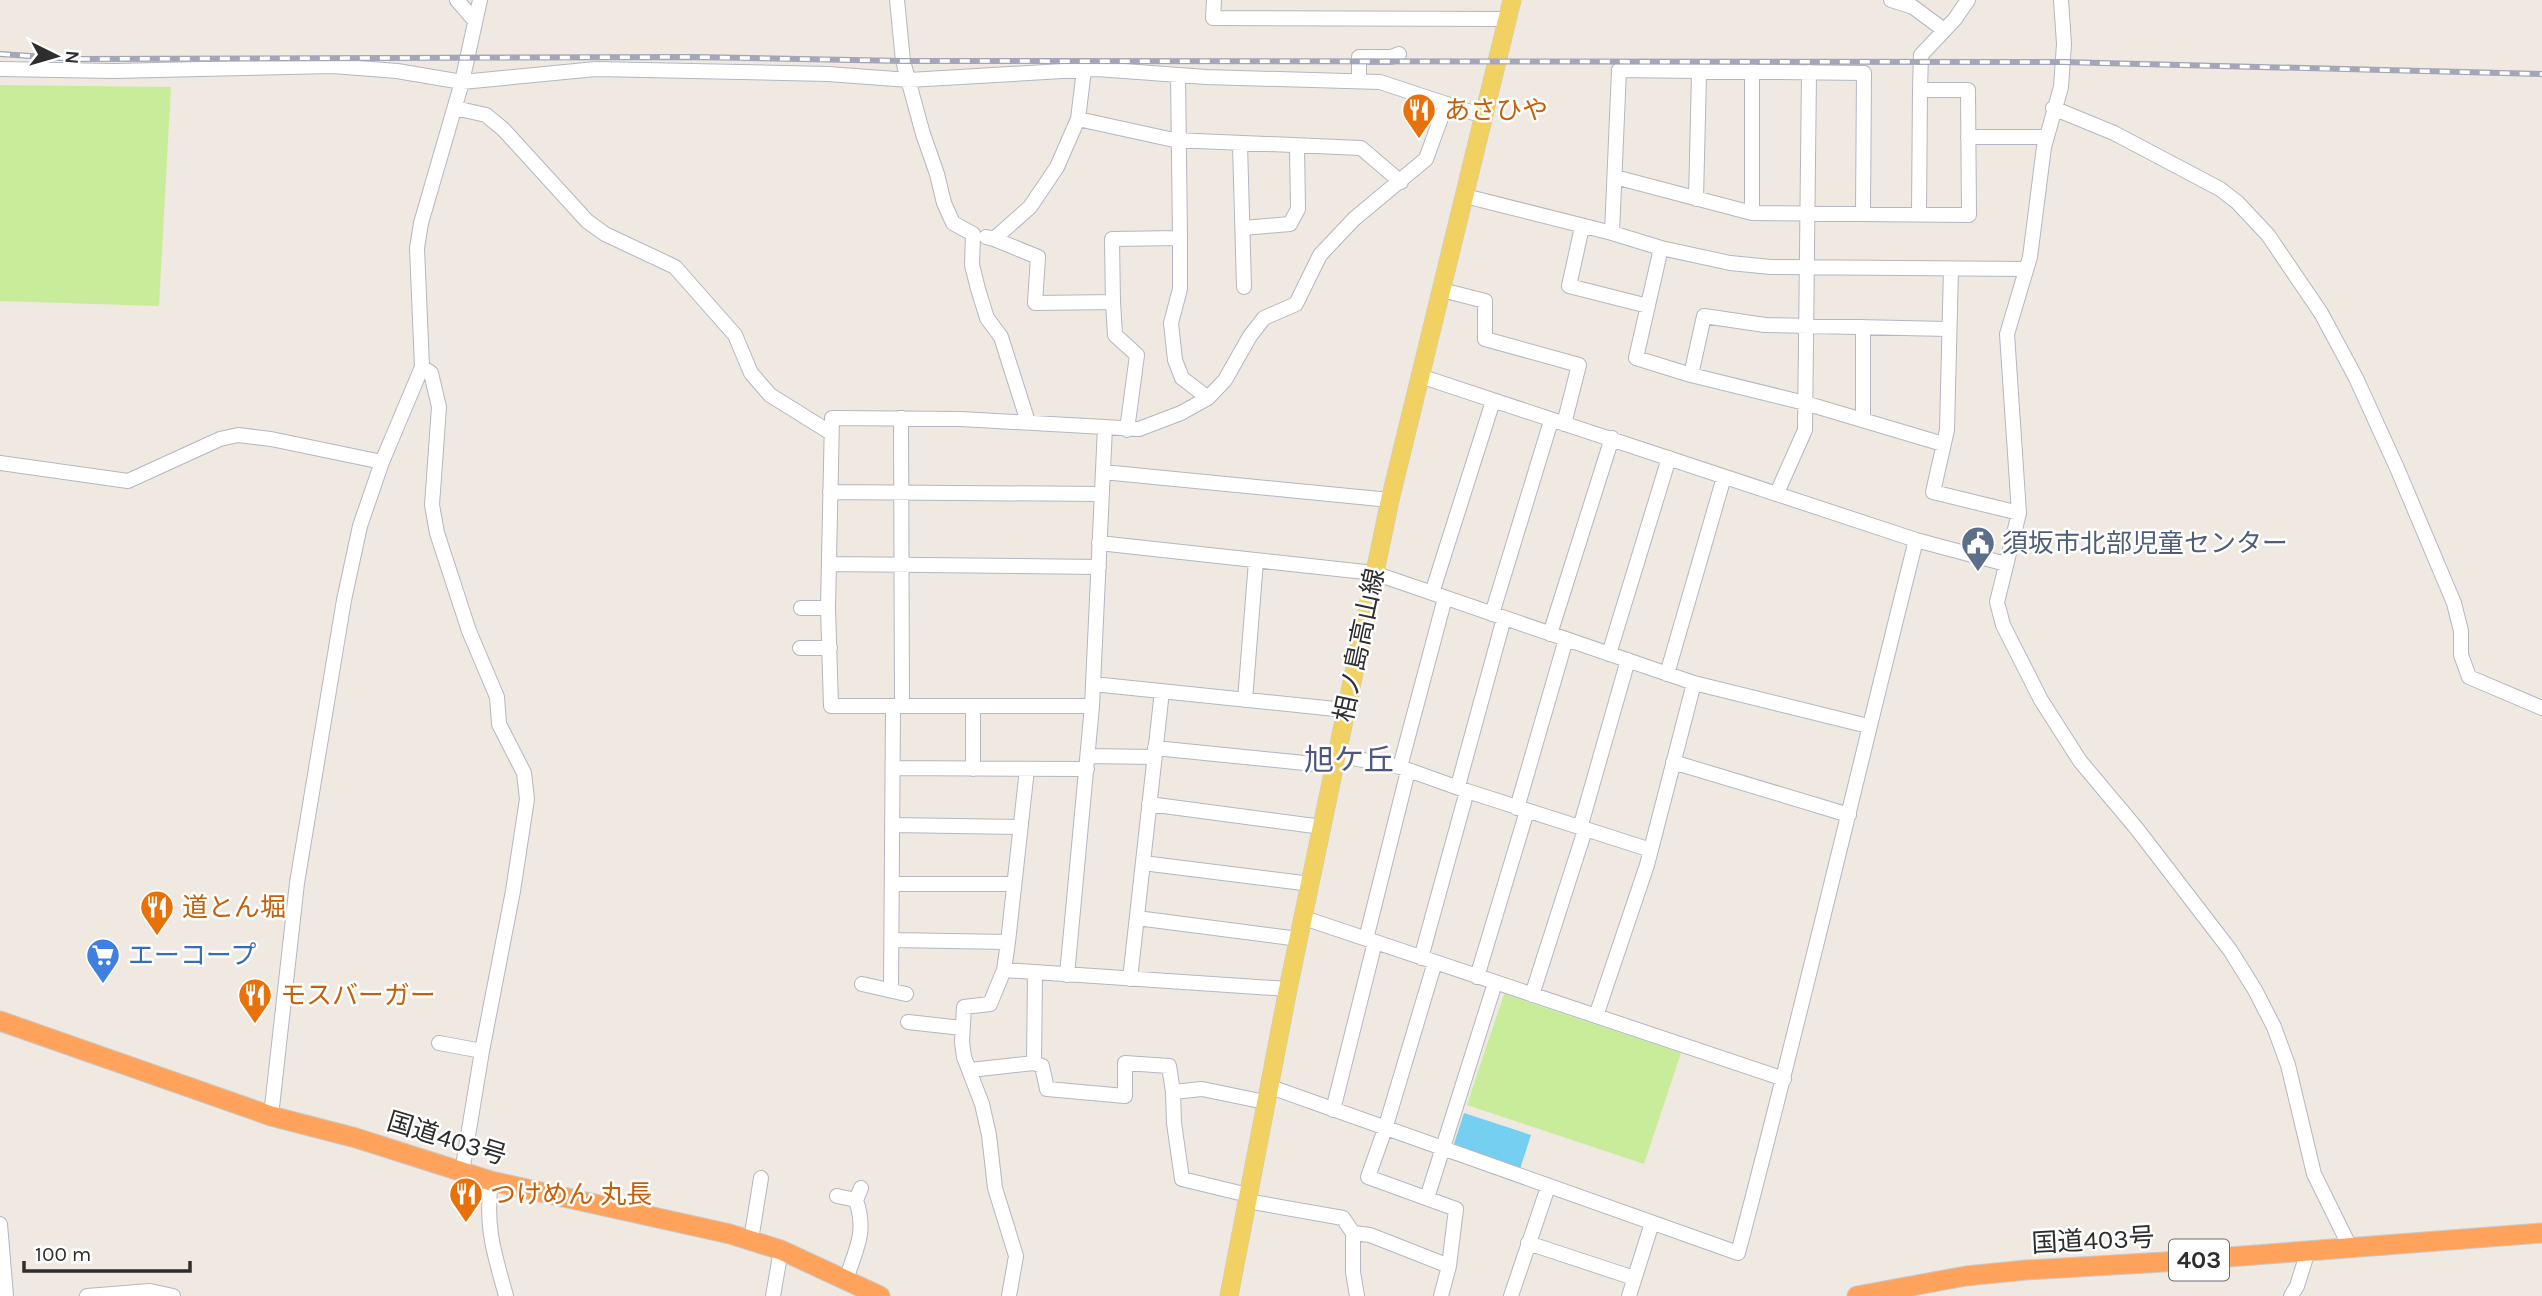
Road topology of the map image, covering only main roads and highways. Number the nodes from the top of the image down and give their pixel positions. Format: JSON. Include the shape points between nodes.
{"nodes":[{"id":1,"x":1512,"y":0,"type":"edge"},
{"id":2,"x":0,"y":1021,"type":"edge"},
{"id":3,"x":2542,"y":1233,"type":"edge"},
{"id":4,"x":880,"y":1296,"type":"edge"},
{"id":5,"x":1229,"y":1296,"type":"edge"},
{"id":6,"x":1857,"y":1296,"type":"edge"}],
"edges":[{"from":1,"to":5,"type":"main road","name":"相ノ島高山線","via":[[1374,573]]},
{"from":2,"to":4,"type":"highway","name":"国道403号","via":[[271,1116],[491,1181],[751,1240]]},
{"from":3,"to":6,"type":"highway","name":"国道403号","number":"403","via":[[2026,1269]]}]}
